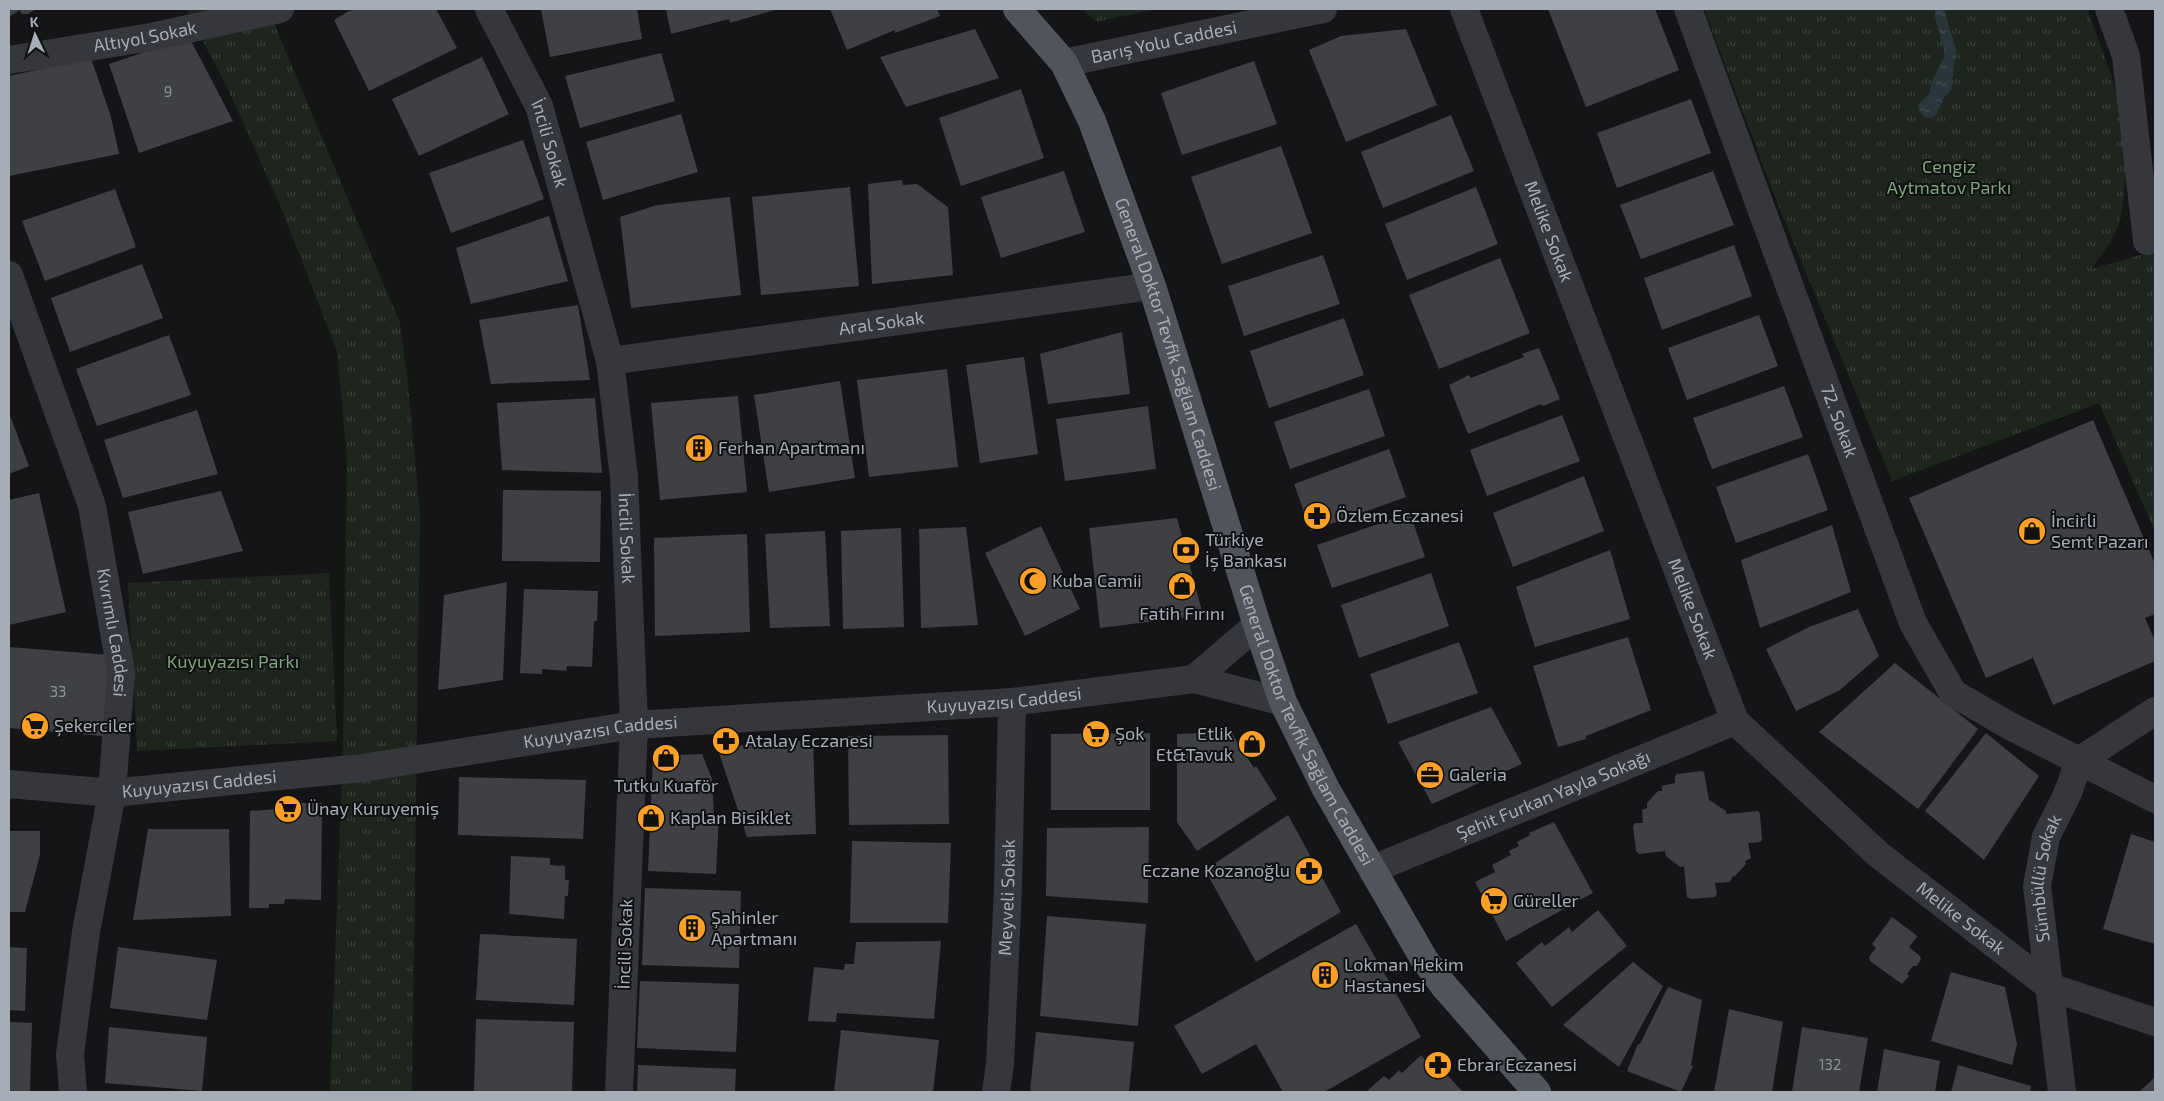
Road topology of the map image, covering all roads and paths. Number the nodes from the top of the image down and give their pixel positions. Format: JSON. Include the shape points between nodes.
{"nodes":[{"id":1,"x":280,"y":9,"type":"edge"},
{"id":2,"x":489,"y":9,"type":"edge"},
{"id":3,"x":1017,"y":9,"type":"edge"},
{"id":4,"x":1322,"y":9,"type":"edge"},
{"id":5,"x":1464,"y":9,"type":"edge"},
{"id":6,"x":1688,"y":9,"type":"edge"},
{"id":7,"x":2109,"y":9,"type":"edge"},
{"id":8,"x":9,"y":60,"type":"edge"},
{"id":9,"x":1064,"y":63,"type":"junction"},
{"id":10,"x":2147,"y":240,"type":"dead end"},
{"id":11,"x":9,"y":275,"type":"edge"},
{"id":12,"x":1152,"y":286,"type":"junction"},
{"id":13,"x":610,"y":361,"type":"junction"},
{"id":14,"x":1257,"y":625,"type":"junction"},
{"id":15,"x":1194,"y":678,"type":"junction"},
{"id":16,"x":1012,"y":702,"type":"junction"},
{"id":17,"x":1283,"y":702,"type":"junction"},
{"id":18,"x":2155,"y":711,"type":"edge"},
{"id":19,"x":1735,"y":721,"type":"junction"},
{"id":20,"x":634,"y":725,"type":"junction"},
{"id":21,"x":2079,"y":760,"type":"junction"},
{"id":22,"x":9,"y":784,"type":"edge"},
{"id":23,"x":112,"y":793,"type":"junction"},
{"id":24,"x":2155,"y":799,"type":"edge"},
{"id":25,"x":1373,"y":869,"type":"junction"},
{"id":26,"x":2050,"y":987,"type":"junction"},
{"id":27,"x":2155,"y":1022,"type":"edge"},
{"id":28,"x":1539,"y":1091,"type":"edge"},
{"id":29,"x":73,"y":1092,"type":"edge"},
{"id":30,"x":619,"y":1092,"type":"edge"},
{"id":31,"x":996,"y":1092,"type":"edge"},
{"id":32,"x":2062,"y":1092,"type":"edge"}],
"edges":[{"from":1,"to":8,"type":"street","name":"Altıyol Sokak","via":[[151,37]]},
{"from":2,"to":13,"type":"street","name":"İncili Sokak","via":[[539,106]]},
{"from":3,"to":9,"type":"main road","name":"General Doktor Tevfik Sağlam Caddesi"},
{"from":4,"to":9,"type":"street","name":"Barış Yolu Caddesi"},
{"from":5,"to":19,"type":"street","name":"Melike Sokak"},
{"from":6,"to":21,"type":"street","name":"72. Sokak","via":[[1913,623],[1953,693]]},
{"from":7,"to":10,"type":"street","via":[[2126,56]]},
{"from":9,"to":12,"type":"main road","name":"General Doktor Tevfik Sağlam Caddesi","via":[[1092,121]]},
{"from":11,"to":23,"type":"street","name":"Kıvrımlı Caddesi","via":[[92,506],[121,672]]},
{"from":12,"to":13,"type":"street","name":"Aral Sokak"},
{"from":12,"to":14,"type":"main road","name":"General Doktor Tevfik Sağlam Caddesi"},
{"from":13,"to":20,"type":"street","name":"İncili Sokak","via":[[624,477]]},
{"from":14,"to":15,"type":"street"},
{"from":14,"to":17,"type":"main road","name":"General Doktor Tevfik Sağlam Caddesi"},
{"from":15,"to":16,"type":"street","name":"Kuyuyazısı Caddesi"},
{"from":15,"to":17,"type":"street"},
{"from":16,"to":20,"type":"street","name":"Kuyuyazısı Caddesi"},
{"from":16,"to":31,"type":"street","name":"Meyveli Sokak","via":[[1008,888]]},
{"from":17,"to":25,"type":"main road","name":"General Doktor Tevfik Sağlam Caddesi","via":[[1326,789]]},
{"from":18,"to":21,"type":"street"},
{"from":19,"to":25,"type":"street","name":"Şehit Furkan Yayla Sokağı"},
{"from":19,"to":26,"type":"street","name":"Melike Sokak","via":[[1879,855]]},
{"from":20,"to":23,"type":"street","name":"Kuyuyazısı Caddesi","via":[[362,768]]},
{"from":20,"to":30,"type":"street","name":"İncili Sokak"},
{"from":21,"to":24,"type":"street","name":"72. Sokak"},
{"from":21,"to":26,"type":"street","name":"Sümbüllü Sokak","via":[[2046,837],[2037,886]]},
{"from":22,"to":23,"type":"street","name":"Kuyuyazısı Caddesi"},
{"from":23,"to":29,"type":"street","name":"Kıvrımlı Caddesi","via":[[85,942],[70,1054]]},
{"from":25,"to":28,"type":"main road","name":"General Doktor Tevfik Sağlam Caddesi","via":[[1424,959],[1444,986]]},
{"from":26,"to":27,"type":"street","name":"Melike Sokak"},
{"from":26,"to":32,"type":"street","name":"Sümbüllü Sokak"}]}
